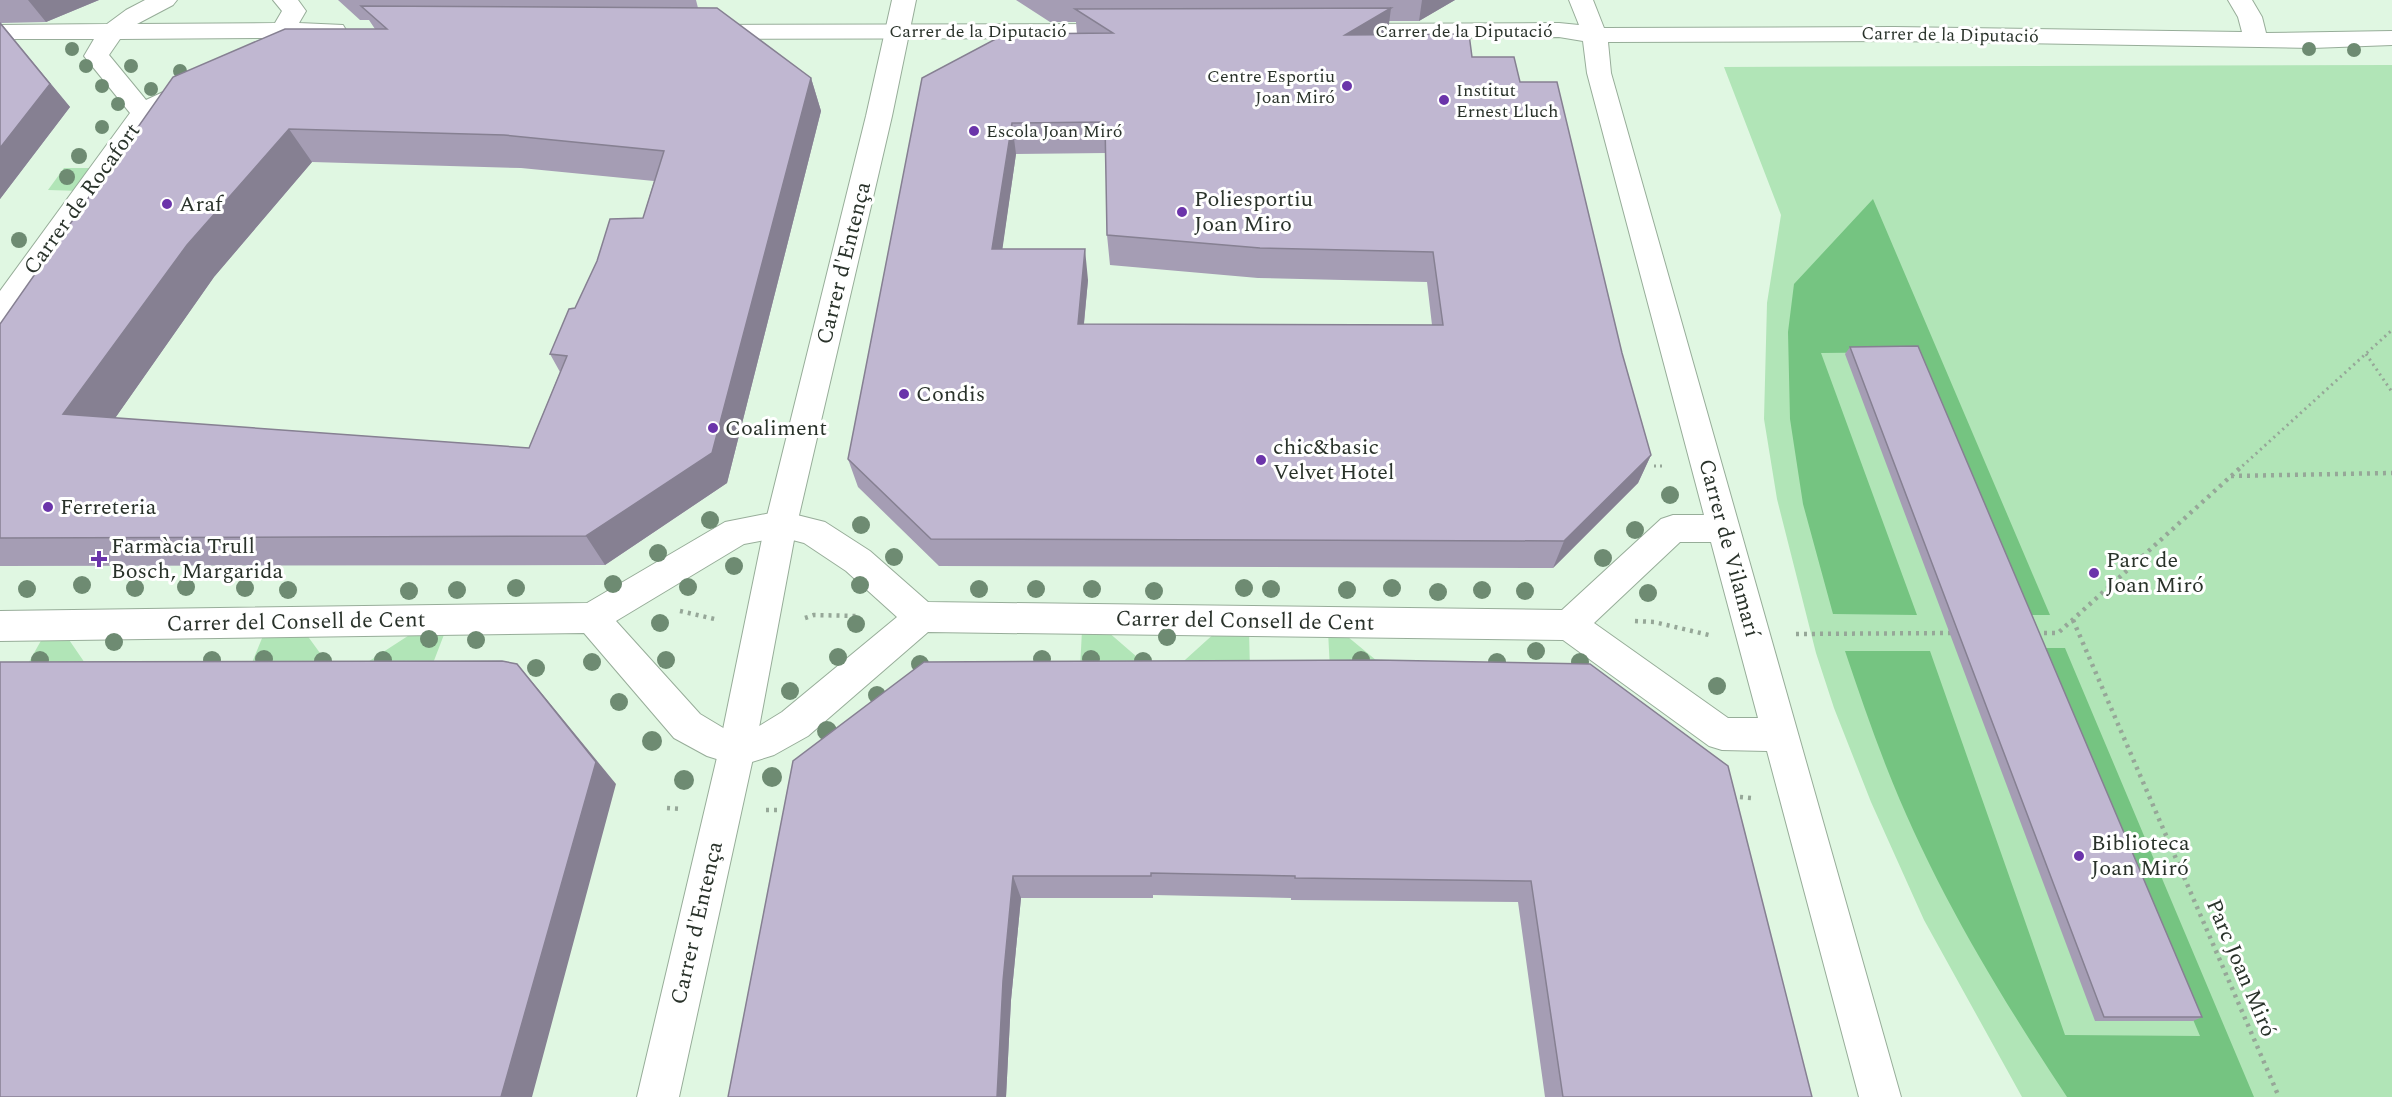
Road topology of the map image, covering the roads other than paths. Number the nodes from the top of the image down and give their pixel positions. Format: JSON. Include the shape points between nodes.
{"nodes":[{"id":1,"x":165,"y":0,"type":"edge"},
{"id":2,"x":285,"y":0,"type":"edge"},
{"id":3,"x":904,"y":0,"type":"edge"},
{"id":4,"x":1581,"y":0,"type":"edge"},
{"id":5,"x":2240,"y":0,"type":"edge"},
{"id":6,"x":284,"y":29,"type":"junction"},
{"id":7,"x":114,"y":30,"type":"junction"},
{"id":8,"x":352,"y":30,"type":"edge"},
{"id":9,"x":897,"y":31,"type":"junction"},
{"id":10,"x":1150,"y":31,"type":"edge"},
{"id":11,"x":1315,"y":31,"type":"edge"},
{"id":12,"x":0,"y":32,"type":"edge"},
{"id":13,"x":690,"y":32,"type":"edge"},
{"id":14,"x":1595,"y":35,"type":"junction"},
{"id":15,"x":2392,"y":38,"type":"edge"},
{"id":16,"x":2256,"y":40,"type":"junction"},
{"id":17,"x":257,"y":52,"type":"edge"},
{"id":18,"x":213,"y":74,"type":"edge"},
{"id":19,"x":143,"y":113,"type":"junction"},
{"id":20,"x":0,"y":313,"type":"edge"},
{"id":21,"x":781,"y":524,"type":"junction"},
{"id":22,"x":1724,"y":529,"type":"junction"},
{"id":23,"x":921,"y":617,"type":"junction"},
{"id":24,"x":592,"y":618,"type":"junction"},
{"id":25,"x":1569,"y":625,"type":"junction"},
{"id":26,"x":0,"y":626,"type":"edge"},
{"id":27,"x":1781,"y":735,"type":"junction"},
{"id":28,"x":737,"y":749,"type":"junction"},
{"id":29,"x":658,"y":1097,"type":"edge"},
{"id":30,"x":1880,"y":1097,"type":"edge"}],
"edges":[{"from":1,"to":7,"type":"street","via":[[128,17]]},
{"from":2,"to":6,"type":"street","via":[[294,11]]},
{"from":3,"to":9,"type":"street","name":"Carrer d'Entença"},
{"from":4,"to":14,"type":"street","name":"Carrer de Vilamarí"},
{"from":5,"to":16,"type":"street"},
{"from":6,"to":7,"type":"street"},
{"from":6,"to":8,"type":"street"},
{"from":6,"to":17,"type":"street"},
{"from":7,"to":12,"type":"street"},
{"from":7,"to":19,"type":"street","name":"Carrer de Rocafort","via":[[96,56]]},
{"from":9,"to":10,"type":"street","name":"Carrer de la Diputació"},
{"from":9,"to":13,"type":"street","name":"Carrer de la Diputació"},
{"from":9,"to":21,"type":"street","name":"Carrer d'Entença"},
{"from":11,"to":14,"type":"street","name":"Carrer de la Diputació","via":[[1559,30]]},
{"from":14,"to":16,"type":"street","name":"Carrer de la Diputació","via":[[1894,34]]},
{"from":14,"to":22,"type":"street","name":"Carrer de Vilamarí","via":[[1599,73]]},
{"from":15,"to":16,"type":"street","name":"Carrer de la Diputació"},
{"from":18,"to":19,"type":"street","name":"Carrer de Rocafort"},
{"from":19,"to":20,"type":"street","name":"Carrer de Rocafort"},
{"from":21,"to":23,"type":"street","via":[[813,531],[858,561]]},
{"from":21,"to":24,"type":"street","name":"Carrer del Consell de Cent","via":[[737,532]]},
{"from":21,"to":28,"type":"street","name":"Carrer d'Entença"},
{"from":22,"to":25,"type":"street","via":[[1673,528]]},
{"from":22,"to":27,"type":"street","name":"Carrer de Vilamarí"},
{"from":23,"to":25,"type":"street","name":"Carrer del Consell de Cent"},
{"from":23,"to":28,"type":"street","via":[[795,724],[774,738]]},
{"from":24,"to":26,"type":"street","name":"Carrer del Consell de Cent"},
{"from":24,"to":28,"type":"street","via":[[687,726],[699,735]]},
{"from":25,"to":27,"type":"street","via":[[1722,734]]},
{"from":27,"to":30,"type":"street","name":"Carrer de Vilamarí"},
{"from":28,"to":29,"type":"street","name":"Carrer d'Entença"}]}
